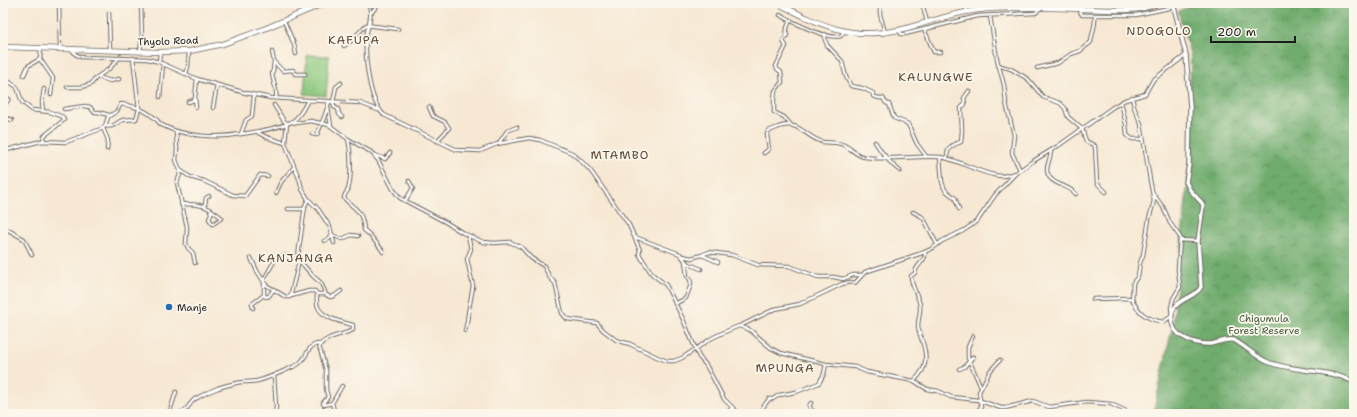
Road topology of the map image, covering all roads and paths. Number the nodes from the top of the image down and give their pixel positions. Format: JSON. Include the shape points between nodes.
{"nodes":[{"id":1,"x":58,"y":3,"type":"edge"},
{"id":2,"x":141,"y":3,"type":"edge"},
{"id":3,"x":325,"y":3,"type":"edge"},
{"id":4,"x":368,"y":3,"type":"edge"},
{"id":5,"x":378,"y":3,"type":"edge"},
{"id":6,"x":778,"y":3,"type":"edge"},
{"id":7,"x":880,"y":3,"type":"edge"},
{"id":8,"x":922,"y":3,"type":"edge"},
{"id":9,"x":965,"y":3,"type":"edge"},
{"id":10,"x":1161,"y":3,"type":"edge"},
{"id":11,"x":1173,"y":5,"type":"edge"},
{"id":12,"x":1039,"y":8,"type":"junction"},
{"id":13,"x":1079,"y":9,"type":"junction"},
{"id":14,"x":372,"y":12,"type":"junction"},
{"id":15,"x":967,"y":12,"type":"junction"},
{"id":16,"x":109,"y":13,"type":"dead end"},
{"id":17,"x":780,"y":16,"type":"dead end"},
{"id":18,"x":990,"y":16,"type":"junction"},
{"id":19,"x":1095,"y":16,"type":"junction"},
{"id":20,"x":790,"y":20,"type":"junction"},
{"id":21,"x":284,"y":21,"type":"junction"},
{"id":22,"x":927,"y":22,"type":"junction"},
{"id":23,"x":368,"y":25,"type":"junction"},
{"id":24,"x":398,"y":29,"type":"dead end"},
{"id":25,"x":924,"y":29,"type":"junction"},
{"id":26,"x":899,"y":30,"type":"junction"},
{"id":27,"x":844,"y":31,"type":"junction"},
{"id":28,"x":885,"y":32,"type":"junction"},
{"id":29,"x":826,"y":34,"type":"junction"},
{"id":30,"x":344,"y":46,"type":"dead end"},
{"id":31,"x":3,"y":47,"type":"edge"},
{"id":32,"x":41,"y":48,"type":"junction"},
{"id":33,"x":60,"y":49,"type":"junction"},
{"id":34,"x":73,"y":50,"type":"junction"},
{"id":35,"x":110,"y":51,"type":"junction"},
{"id":36,"x":189,"y":51,"type":"junction"},
{"id":37,"x":140,"y":52,"type":"junction"},
{"id":38,"x":160,"y":52,"type":"junction"},
{"id":39,"x":272,"y":52,"type":"dead end"},
{"id":40,"x":942,"y":52,"type":"dead end"},
{"id":41,"x":296,"y":54,"type":"dead end"},
{"id":42,"x":1186,"y":55,"type":"junction"},
{"id":43,"x":120,"y":58,"type":"junction"},
{"id":44,"x":133,"y":58,"type":"junction"},
{"id":45,"x":40,"y":59,"type":"junction"},
{"id":46,"x":159,"y":62,"type":"junction"},
{"id":47,"x":274,"y":62,"type":"junction"},
{"id":48,"x":163,"y":64,"type":"junction"},
{"id":49,"x":998,"y":65,"type":"junction"},
{"id":50,"x":1037,"y":68,"type":"dead end"},
{"id":51,"x":3,"y":73,"type":"edge"},
{"id":52,"x":186,"y":74,"type":"junction"},
{"id":53,"x":305,"y":74,"type":"dead end"},
{"id":54,"x":24,"y":75,"type":"dead end"},
{"id":55,"x":98,"y":76,"type":"junction"},
{"id":56,"x":119,"y":79,"type":"dead end"},
{"id":57,"x":197,"y":79,"type":"junction"},
{"id":58,"x":341,"y":83,"type":"dead end"},
{"id":59,"x":217,"y":85,"type":"junction"},
{"id":60,"x":67,"y":87,"type":"dead end"},
{"id":61,"x":44,"y":89,"type":"dead end"},
{"id":62,"x":969,"y":91,"type":"dead end"},
{"id":63,"x":50,"y":95,"type":"dead end"},
{"id":64,"x":254,"y":95,"type":"junction"},
{"id":65,"x":160,"y":97,"type":"dead end"},
{"id":66,"x":1132,"y":97,"type":"junction"},
{"id":67,"x":195,"y":98,"type":"junction"},
{"id":68,"x":276,"y":98,"type":"junction"},
{"id":69,"x":9,"y":100,"type":"dead end"},
{"id":70,"x":308,"y":100,"type":"junction"},
{"id":71,"x":329,"y":101,"type":"junction"},
{"id":72,"x":188,"y":102,"type":"dead end"},
{"id":73,"x":334,"y":102,"type":"junction"},
{"id":74,"x":1121,"y":102,"type":"junction"},
{"id":75,"x":274,"y":105,"type":"dead end"},
{"id":76,"x":3,"y":106,"type":"edge"},
{"id":77,"x":328,"y":106,"type":"junction"},
{"id":78,"x":138,"y":107,"type":"junction"},
{"id":79,"x":196,"y":107,"type":"dead end"},
{"id":80,"x":429,"y":107,"type":"dead end"},
{"id":81,"x":213,"y":108,"type":"dead end"},
{"id":82,"x":64,"y":109,"type":"dead end"},
{"id":83,"x":378,"y":110,"type":"junction"},
{"id":84,"x":42,"y":111,"type":"junction"},
{"id":85,"x":109,"y":116,"type":"junction"},
{"id":86,"x":3,"y":117,"type":"edge"},
{"id":87,"x":342,"y":117,"type":"dead end"},
{"id":88,"x":12,"y":120,"type":"dead end"},
{"id":89,"x":292,"y":122,"type":"junction"},
{"id":90,"x":287,"y":123,"type":"junction"},
{"id":91,"x":322,"y":123,"type":"junction"},
{"id":92,"x":791,"y":125,"type":"junction"},
{"id":93,"x":331,"y":126,"type":"junction"},
{"id":94,"x":104,"y":127,"type":"junction"},
{"id":95,"x":517,"y":127,"type":"dead end"},
{"id":96,"x":1082,"y":129,"type":"junction"},
{"id":97,"x":176,"y":131,"type":"junction"},
{"id":98,"x":257,"y":132,"type":"junction"},
{"id":99,"x":241,"y":134,"type":"junction"},
{"id":100,"x":312,"y":134,"type":"dead end"},
{"id":101,"x":348,"y":138,"type":"junction"},
{"id":102,"x":1143,"y":139,"type":"junction"},
{"id":103,"x":43,"y":141,"type":"junction"},
{"id":104,"x":437,"y":141,"type":"junction"},
{"id":105,"x":874,"y":142,"type":"dead end"},
{"id":106,"x":285,"y":143,"type":"junction"},
{"id":107,"x":499,"y":143,"type":"junction"},
{"id":108,"x":107,"y":149,"type":"dead end"},
{"id":109,"x":3,"y":151,"type":"edge"},
{"id":110,"x":1051,"y":151,"type":"junction"},
{"id":111,"x":390,"y":153,"type":"dead end"},
{"id":112,"x":764,"y":153,"type":"dead end"},
{"id":113,"x":375,"y":155,"type":"junction"},
{"id":114,"x":926,"y":156,"type":"junction"},
{"id":115,"x":940,"y":157,"type":"junction"},
{"id":116,"x":887,"y":158,"type":"junction"},
{"id":117,"x":947,"y":158,"type":"junction"},
{"id":118,"x":294,"y":166,"type":"junction"},
{"id":119,"x":180,"y":170,"type":"junction"},
{"id":120,"x":1020,"y":170,"type":"junction"},
{"id":121,"x":900,"y":171,"type":"dead end"},
{"id":122,"x":1016,"y":173,"type":"junction"},
{"id":123,"x":268,"y":176,"type":"dead end"},
{"id":124,"x":409,"y":181,"type":"dead end"},
{"id":125,"x":1106,"y":192,"type":"dead end"},
{"id":126,"x":276,"y":193,"type":"dead end"},
{"id":127,"x":1076,"y":194,"type":"dead end"},
{"id":128,"x":1154,"y":195,"type":"junction"},
{"id":129,"x":209,"y":196,"type":"dead end"},
{"id":130,"x":308,"y":199,"type":"junction"},
{"id":131,"x":405,"y":201,"type":"junction"},
{"id":132,"x":181,"y":204,"type":"junction"},
{"id":133,"x":205,"y":205,"type":"junction"},
{"id":134,"x":210,"y":209,"type":"junction"},
{"id":135,"x":288,"y":209,"type":"dead end"},
{"id":136,"x":305,"y":209,"type":"junction"},
{"id":137,"x":958,"y":209,"type":"dead end"},
{"id":138,"x":914,"y":212,"type":"dead end"},
{"id":139,"x":3,"y":227,"type":"edge"},
{"id":140,"x":332,"y":235,"type":"junction"},
{"id":141,"x":358,"y":236,"type":"dead end"},
{"id":142,"x":468,"y":236,"type":"junction"},
{"id":143,"x":634,"y":236,"type":"junction"},
{"id":144,"x":1180,"y":240,"type":"junction"},
{"id":145,"x":324,"y":241,"type":"dead end"},
{"id":146,"x":1198,"y":241,"type":"junction"},
{"id":147,"x":334,"y":244,"type":"dead end"},
{"id":148,"x":937,"y":244,"type":"junction"},
{"id":149,"x":383,"y":252,"type":"dead end"},
{"id":150,"x":925,"y":252,"type":"junction"},
{"id":151,"x":32,"y":255,"type":"dead end"},
{"id":152,"x":682,"y":256,"type":"junction"},
{"id":153,"x":699,"y":256,"type":"junction"},
{"id":154,"x":298,"y":257,"type":"junction"},
{"id":155,"x":251,"y":258,"type":"dead end"},
{"id":156,"x":685,"y":260,"type":"junction"},
{"id":157,"x":718,"y":262,"type":"dead end"},
{"id":158,"x":195,"y":263,"type":"dead end"},
{"id":159,"x":701,"y":269,"type":"dead end"},
{"id":160,"x":861,"y":275,"type":"junction"},
{"id":161,"x":264,"y":283,"type":"junction"},
{"id":162,"x":274,"y":289,"type":"junction"},
{"id":163,"x":341,"y":290,"type":"dead end"},
{"id":164,"x":317,"y":294,"type":"junction"},
{"id":165,"x":325,"y":294,"type":"junction"},
{"id":166,"x":264,"y":295,"type":"junction"},
{"id":167,"x":291,"y":296,"type":"junction"},
{"id":168,"x":1093,"y":299,"type":"dead end"},
{"id":169,"x":1132,"y":300,"type":"junction"},
{"id":170,"x":675,"y":304,"type":"junction"},
{"id":171,"x":253,"y":308,"type":"dead end"},
{"id":172,"x":1172,"y":315,"type":"junction"},
{"id":173,"x":739,"y":326,"type":"junction"},
{"id":174,"x":464,"y":331,"type":"dead end"},
{"id":175,"x":973,"y":336,"type":"dead end"},
{"id":176,"x":320,"y":344,"type":"junction"},
{"id":177,"x":696,"y":349,"type":"junction"},
{"id":178,"x":973,"y":357,"type":"dead end"},
{"id":179,"x":969,"y":360,"type":"junction"},
{"id":180,"x":1000,"y":360,"type":"dead end"},
{"id":181,"x":826,"y":364,"type":"junction"},
{"id":182,"x":960,"y":369,"type":"dead end"},
{"id":183,"x":274,"y":375,"type":"junction"},
{"id":184,"x":914,"y":381,"type":"junction"},
{"id":185,"x":1354,"y":382,"type":"edge"},
{"id":186,"x":342,"y":386,"type":"dead end"},
{"id":187,"x":981,"y":387,"type":"junction"},
{"id":188,"x":176,"y":392,"type":"dead end"},
{"id":189,"x":981,"y":401,"type":"junction"},
{"id":190,"x":332,"y":403,"type":"junction"},
{"id":191,"x":811,"y":403,"type":"dead end"},
{"id":192,"x":732,"y":408,"type":"junction"},
{"id":193,"x":169,"y":414,"type":"edge"},
{"id":194,"x":177,"y":414,"type":"edge"},
{"id":195,"x":274,"y":414,"type":"edge"},
{"id":196,"x":335,"y":414,"type":"edge"},
{"id":197,"x":726,"y":414,"type":"edge"},
{"id":198,"x":739,"y":414,"type":"edge"},
{"id":199,"x":762,"y":414,"type":"edge"},
{"id":200,"x":811,"y":414,"type":"edge"},
{"id":201,"x":975,"y":414,"type":"edge"},
{"id":202,"x":1132,"y":414,"type":"edge"}],
"edges":[{"from":1,"to":33,"type":"street"},
{"from":2,"to":37,"type":"street"},
{"from":3,"to":21,"type":"highway","name":"Thyolo Road"},
{"from":4,"to":14,"type":"street"},
{"from":5,"to":14,"type":"street"},
{"from":6,"to":27,"type":"highway","via":[[818,24]]},
{"from":7,"to":28,"type":"street"},
{"from":8,"to":22,"type":"street"},
{"from":9,"to":15,"type":"street"},
{"from":10,"to":13,"type":"highway","via":[[1140,9]]},
{"from":11,"to":19,"type":"street","via":[[1139,14]]},
{"from":11,"to":42,"type":"street"},
{"from":12,"to":13,"type":"highway"},
{"from":12,"to":15,"type":"highway","via":[[1011,7]]},
{"from":12,"to":18,"type":"street","via":[[1035,13]]},
{"from":13,"to":19,"type":"street","via":[[1082,15]]},
{"from":14,"to":23,"type":"street"},
{"from":15,"to":22,"type":"highway"},
{"from":16,"to":35,"type":"street"},
{"from":17,"to":20,"type":"street"},
{"from":18,"to":25,"type":"street","via":[[978,16]]},
{"from":18,"to":49,"type":"street"},
{"from":19,"to":50,"type":"street","via":[[1096,27],[1091,42],[1058,63]]},
{"from":20,"to":29,"type":"street"},
{"from":20,"to":92,"type":"street","via":[[783,41],[786,46],[776,66],[781,72],[782,82],[775,91],[774,112],[784,117]]},
{"from":21,"to":36,"type":"highway","name":"Thyolo Road","via":[[223,44]]},
{"from":21,"to":41,"type":"street"},
{"from":22,"to":26,"type":"highway"},
{"from":23,"to":24,"type":"street"},
{"from":23,"to":30,"type":"street","via":[[363,26]]},
{"from":23,"to":83,"type":"street","via":[[368,71]]},
{"from":25,"to":26,"type":"street","via":[[902,34]]},
{"from":25,"to":40,"type":"street","via":[[934,52]]},
{"from":26,"to":28,"type":"highway"},
{"from":27,"to":28,"type":"highway","via":[[867,34]]},
{"from":27,"to":29,"type":"street","via":[[839,37]]},
{"from":29,"to":114,"type":"street","via":[[827,45],[842,61],[851,86],[883,98],[889,104],[894,118],[911,128],[913,137]]},
{"from":31,"to":32,"type":"highway","name":"Thyolo Road"},
{"from":32,"to":33,"type":"highway","name":"Thyolo Road"},
{"from":32,"to":45,"type":"street"},
{"from":33,"to":34,"type":"highway","name":"Thyolo Road"},
{"from":34,"to":35,"type":"highway","name":"Thyolo Road"},
{"from":34,"to":43,"type":"street","via":[[81,57]]},
{"from":35,"to":37,"type":"highway","name":"Thyolo Road"},
{"from":36,"to":38,"type":"highway","name":"Thyolo Road"},
{"from":36,"to":52,"type":"street"},
{"from":37,"to":38,"type":"highway","name":"Thyolo Road"},
{"from":38,"to":46,"type":"street"},
{"from":39,"to":47,"type":"street"},
{"from":42,"to":66,"type":"street","via":[[1153,80],[1145,94]]},
{"from":42,"to":146,"type":"street","via":[[1190,107],[1186,182],[1203,206]]},
{"from":43,"to":44,"type":"street"},
{"from":43,"to":55,"type":"street"},
{"from":44,"to":46,"type":"street"},
{"from":44,"to":78,"type":"street"},
{"from":45,"to":54,"type":"street","via":[[28,66]]},
{"from":45,"to":63,"type":"street","via":[[53,78]]},
{"from":46,"to":48,"type":"street"},
{"from":47,"to":53,"type":"street","via":[[283,71],[293,70],[295,74]]},
{"from":47,"to":68,"type":"street","via":[[272,80],[276,88]]},
{"from":48,"to":52,"type":"street"},
{"from":48,"to":65,"type":"street"},
{"from":49,"to":96,"type":"street","via":[[1028,79],[1043,97],[1060,103],[1068,116]]},
{"from":49,"to":120,"type":"street","via":[[1014,135],[1012,152]]},
{"from":51,"to":84,"type":"street","via":[[5,80],[17,87],[23,102],[34,111]]},
{"from":52,"to":57,"type":"street"},
{"from":55,"to":56,"type":"street","via":[[110,81]]},
{"from":55,"to":60,"type":"street","via":[[91,84]]},
{"from":57,"to":59,"type":"street"},
{"from":57,"to":67,"type":"street"},
{"from":58,"to":73,"type":"street","via":[[336,87]]},
{"from":59,"to":64,"type":"street"},
{"from":59,"to":81,"type":"street"},
{"from":61,"to":84,"type":"street"},
{"from":62,"to":117,"type":"street","via":[[961,108],[961,142],[952,144],[947,150]]},
{"from":64,"to":68,"type":"street"},
{"from":64,"to":99,"type":"street","via":[[252,116],[246,120]]},
{"from":66,"to":74,"type":"street"},
{"from":66,"to":102,"type":"street"},
{"from":67,"to":72,"type":"street"},
{"from":67,"to":79,"type":"street"},
{"from":68,"to":70,"type":"street"},
{"from":69,"to":76,"type":"street"},
{"from":70,"to":71,"type":"street"},
{"from":70,"to":89,"type":"street"},
{"from":71,"to":73,"type":"street"},
{"from":71,"to":77,"type":"street"},
{"from":73,"to":83,"type":"street","via":[[360,103]]},
{"from":73,"to":87,"type":"street","via":[[334,107]]},
{"from":74,"to":96,"type":"street"},
{"from":74,"to":102,"type":"street","via":[[1127,135],[1132,140]]},
{"from":75,"to":90,"type":"street"},
{"from":77,"to":91,"type":"street"},
{"from":77,"to":93,"type":"street"},
{"from":78,"to":85,"type":"street","via":[[121,104]]},
{"from":78,"to":94,"type":"street","via":[[136,119],[122,120]]},
{"from":78,"to":97,"type":"street","via":[[162,126]]},
{"from":80,"to":104,"type":"street","via":[[433,116],[445,122],[449,128]]},
{"from":82,"to":85,"type":"street","via":[[85,106],[94,112]]},
{"from":83,"to":104,"type":"street"},
{"from":84,"to":103,"type":"street","via":[[64,119],[44,136]]},
{"from":85,"to":94,"type":"street"},
{"from":86,"to":88,"type":"street"},
{"from":89,"to":90,"type":"street"},
{"from":89,"to":91,"type":"street"},
{"from":90,"to":98,"type":"street"},
{"from":90,"to":106,"type":"street"},
{"from":91,"to":93,"type":"street"},
{"from":91,"to":100,"type":"street","via":[[317,135]]},
{"from":92,"to":112,"type":"street","via":[[768,131],[769,149]]},
{"from":92,"to":116,"type":"street","via":[[823,142],[843,144],[863,157]]},
{"from":93,"to":101,"type":"street"},
{"from":94,"to":103,"type":"street","via":[[66,142]]},
{"from":94,"to":108,"type":"street","via":[[108,140]]},
{"from":95,"to":107,"type":"street","via":[[507,131]]},
{"from":96,"to":110,"type":"street"},
{"from":96,"to":125,"type":"street","via":[[1086,141],[1095,146],[1097,183]]},
{"from":97,"to":99,"type":"street","via":[[214,137]]},
{"from":97,"to":119,"type":"street","via":[[176,160]]},
{"from":98,"to":99,"type":"street"},
{"from":98,"to":106,"type":"street"},
{"from":101,"to":113,"type":"street"},
{"from":101,"to":149,"type":"street","via":[[351,167],[344,198],[356,208],[363,218],[364,230]]},
{"from":102,"to":128,"type":"street"},
{"from":103,"to":109,"type":"street"},
{"from":104,"to":107,"type":"street","via":[[462,151],[480,151]]},
{"from":105,"to":116,"type":"street"},
{"from":106,"to":118,"type":"street"},
{"from":107,"to":143,"type":"street","via":[[534,139],[572,153],[590,170]]},
{"from":110,"to":120,"type":"street"},
{"from":110,"to":127,"type":"street","via":[[1047,170],[1049,178]]},
{"from":111,"to":113,"type":"street","via":[[385,158]]},
{"from":113,"to":131,"type":"street","via":[[393,188]]},
{"from":114,"to":115,"type":"street"},
{"from":114,"to":116,"type":"street"},
{"from":115,"to":117,"type":"street"},
{"from":115,"to":137,"type":"street","via":[[942,182],[945,190],[955,198]]},
{"from":116,"to":121,"type":"street"},
{"from":117,"to":122,"type":"street","via":[[994,175]]},
{"from":118,"to":126,"type":"street"},
{"from":118,"to":130,"type":"street"},
{"from":119,"to":123,"type":"street","via":[[190,177],[233,195],[242,196],[245,196],[260,176]]},
{"from":119,"to":132,"type":"street","via":[[177,183]]},
{"from":120,"to":122,"type":"street"},
{"from":122,"to":148,"type":"street","via":[[995,195],[978,220]]},
{"from":124,"to":131,"type":"street","via":[[413,188]]},
{"from":128,"to":144,"type":"street","via":[[1163,206]]},
{"from":128,"to":169,"type":"street","via":[[1138,276],[1133,283]]},
{"from":129,"to":133,"type":"street"},
{"from":130,"to":136,"type":"street"},
{"from":130,"to":140,"type":"street","via":[[330,227]]},
{"from":131,"to":142,"type":"street","via":[[447,222]]},
{"from":132,"to":133,"type":"street"},
{"from":132,"to":158,"type":"street","via":[[187,230],[186,246],[193,253]]},
{"from":133,"to":134,"type":"street"},
{"from":134,"to":134,"type":"street","via":[[222,218],[213,224],[209,219]]},
{"from":135,"to":136,"type":"street"},
{"from":136,"to":154,"type":"street"},
{"from":138,"to":148,"type":"street","via":[[926,222]]},
{"from":139,"to":151,"type":"street","via":[[24,239]]},
{"from":140,"to":141,"type":"street","via":[[342,239],[351,235]]},
{"from":140,"to":145,"type":"street"},
{"from":140,"to":147,"type":"street"},
{"from":142,"to":174,"type":"street","via":[[471,249],[467,259],[473,286],[468,322]]},
{"from":142,"to":177,"type":"street","via":[[483,242],[517,244],[531,258],[544,266],[556,286],[562,313],[567,319],[597,323],[616,340],[667,361],[678,360]]},
{"from":143,"to":152,"type":"street"},
{"from":143,"to":170,"type":"street","via":[[640,250],[639,254],[652,274],[666,285]]},
{"from":144,"to":146,"type":"street"},
{"from":144,"to":172,"type":"street","via":[[1180,287],[1173,299]]},
{"from":146,"to":172,"type":"street","via":[[1201,287],[1177,305]]},
{"from":148,"to":150,"type":"street"},
{"from":150,"to":160,"type":"street"},
{"from":150,"to":184,"type":"street","via":[[925,258],[916,268],[911,283],[920,305],[921,315],[917,328],[925,349],[924,366]]},
{"from":152,"to":153,"type":"street"},
{"from":152,"to":156,"type":"street"},
{"from":153,"to":157,"type":"street"},
{"from":153,"to":160,"type":"street","via":[[709,252],[732,255],[758,265],[789,266],[818,277],[843,279]]},
{"from":154,"to":161,"type":"street","via":[[276,258],[265,276]]},
{"from":154,"to":165,"type":"street","via":[[321,283]]},
{"from":154,"to":167,"type":"street"},
{"from":155,"to":161,"type":"street"},
{"from":156,"to":159,"type":"street","via":[[691,266]]},
{"from":156,"to":170,"type":"street","via":[[691,284],[686,298]]},
{"from":160,"to":173,"type":"street","via":[[855,283],[842,284],[797,305],[775,309]]},
{"from":161,"to":162,"type":"street"},
{"from":161,"to":166,"type":"street"},
{"from":162,"to":166,"type":"street","via":[[269,296]]},
{"from":162,"to":167,"type":"street","via":[[286,297]]},
{"from":163,"to":165,"type":"street","via":[[330,297]]},
{"from":164,"to":165,"type":"street"},
{"from":164,"to":167,"type":"street","via":[[315,291],[309,291]]},
{"from":164,"to":176,"type":"street","via":[[317,306],[321,312],[335,321],[353,325],[352,330],[326,339]]},
{"from":166,"to":171,"type":"street","via":[[252,304]]},
{"from":168,"to":169,"type":"street"},
{"from":169,"to":172,"type":"street","via":[[1144,316],[1163,322]]},
{"from":170,"to":177,"type":"street"},
{"from":172,"to":185,"type":"street","via":[[1174,329],[1182,338],[1204,344],[1234,340],[1271,363],[1348,378]]},
{"from":173,"to":177,"type":"street","via":[[723,332]]},
{"from":173,"to":181,"type":"street","via":[[754,333],[775,351]]},
{"from":175,"to":179,"type":"street","via":[[968,348]]},
{"from":176,"to":183,"type":"street","via":[[307,350],[304,360],[297,365]]},
{"from":176,"to":190,"type":"street","via":[[328,396],[323,403]]},
{"from":177,"to":192,"type":"street","via":[[724,399]]},
{"from":178,"to":179,"type":"street"},
{"from":179,"to":182,"type":"street"},
{"from":179,"to":187,"type":"street"},
{"from":180,"to":187,"type":"street"},
{"from":181,"to":184,"type":"street","via":[[855,367]]},
{"from":181,"to":199,"type":"street","via":[[819,383],[769,400]]},
{"from":183,"to":194,"type":"street","via":[[249,383],[244,381],[219,388],[194,400],[187,410]]},
{"from":183,"to":195,"type":"street"},
{"from":184,"to":189,"type":"street","via":[[952,397]]},
{"from":186,"to":190,"type":"street"},
{"from":187,"to":189,"type":"street"},
{"from":188,"to":193,"type":"street"},
{"from":189,"to":201,"type":"street","via":[[982,407]]},
{"from":189,"to":202,"type":"street","via":[[1001,408],[1033,401],[1049,407],[1087,402],[1108,403]]},
{"from":190,"to":196,"type":"street"},
{"from":191,"to":200,"type":"street"},
{"from":192,"to":197,"type":"street"},
{"from":192,"to":198,"type":"street"}]}
